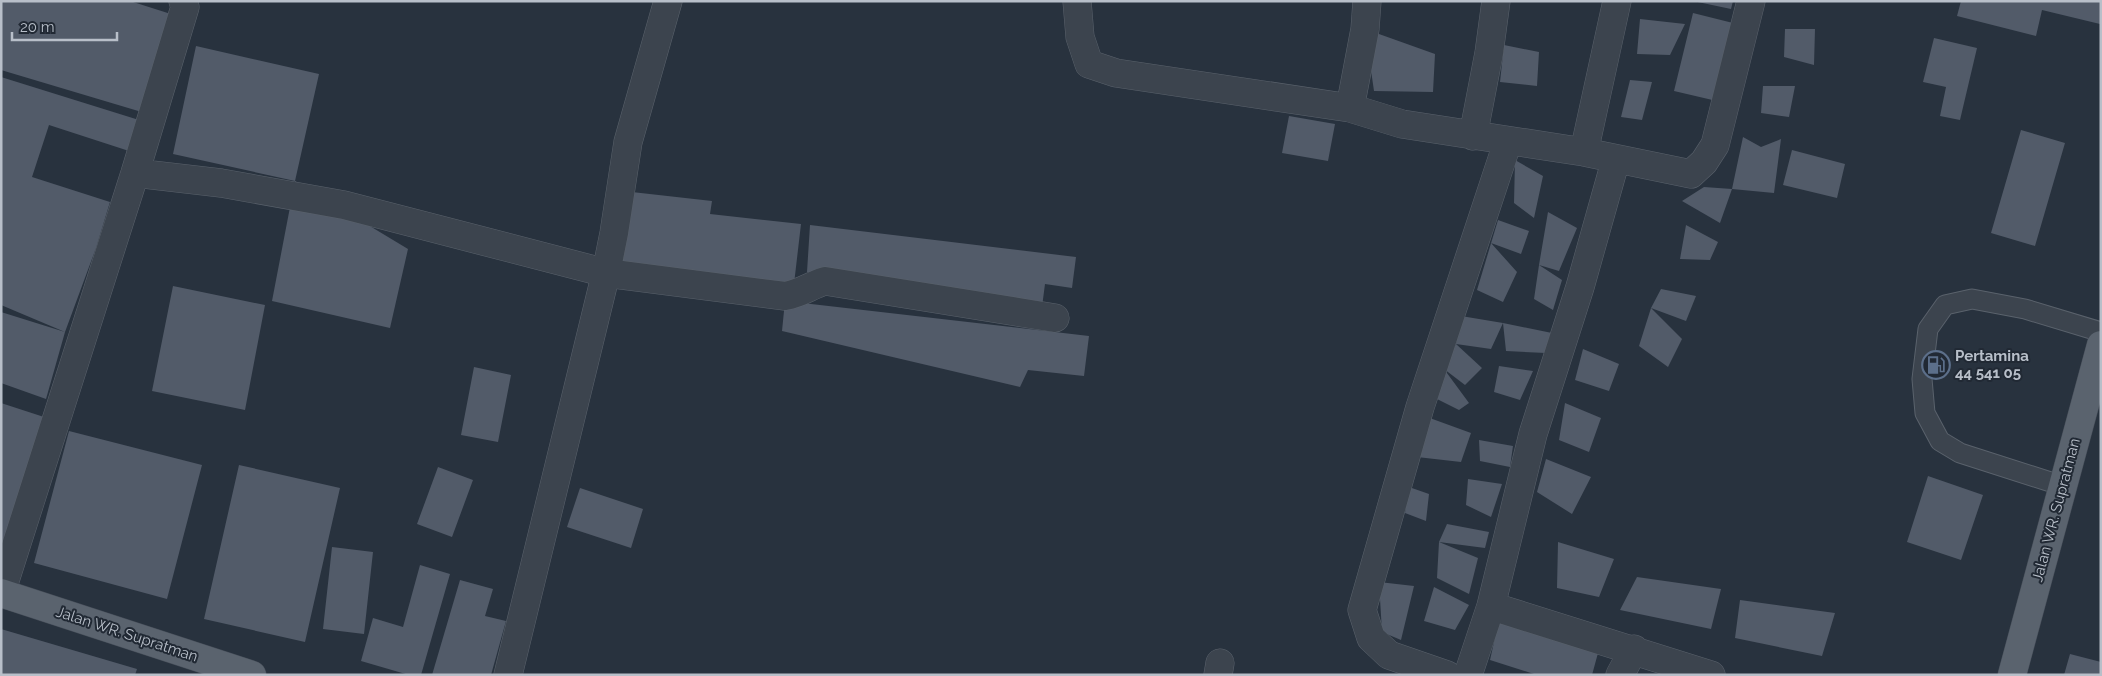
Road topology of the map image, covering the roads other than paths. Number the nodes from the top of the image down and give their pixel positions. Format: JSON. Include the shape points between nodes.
{"nodes":[{"id":1,"x":183,"y":1,"type":"edge"},
{"id":2,"x":668,"y":1,"type":"edge"},
{"id":3,"x":1077,"y":1,"type":"edge"},
{"id":4,"x":1368,"y":1,"type":"edge"},
{"id":5,"x":1496,"y":1,"type":"edge"},
{"id":6,"x":1617,"y":1,"type":"edge"},
{"id":7,"x":1751,"y":1,"type":"edge"},
{"id":8,"x":1350,"y":108,"type":"junction"},
{"id":9,"x":1473,"y":136,"type":"junction"},
{"id":10,"x":1508,"y":141,"type":"junction"},
{"id":11,"x":1584,"y":152,"type":"junction"},
{"id":12,"x":1616,"y":159,"type":"junction"},
{"id":13,"x":135,"y":174,"type":"junction"},
{"id":14,"x":606,"y":273,"type":"junction"},
{"id":15,"x":1055,"y":318,"type":"dead end"},
{"id":16,"x":2101,"y":332,"type":"edge"},
{"id":17,"x":2101,"y":345,"type":"edge"},
{"id":18,"x":2096,"y":384,"type":"edge"},
{"id":19,"x":2063,"y":486,"type":"junction"},
{"id":20,"x":1,"y":593,"type":"edge"},
{"id":21,"x":1491,"y":606,"type":"junction"},
{"id":22,"x":1634,"y":649,"type":"junction"},
{"id":23,"x":252,"y":675,"type":"edge"},
{"id":24,"x":508,"y":675,"type":"edge"},
{"id":25,"x":1447,"y":675,"type":"edge"},
{"id":26,"x":1468,"y":675,"type":"edge"},
{"id":27,"x":1620,"y":675,"type":"edge"},
{"id":28,"x":1711,"y":675,"type":"edge"},
{"id":29,"x":2012,"y":675,"type":"edge"}],
"edges":[{"from":1,"to":13,"type":"street","via":[[185,7]]},
{"from":2,"to":14,"type":"street","via":[[628,142]]},
{"from":3,"to":8,"type":"street","via":[[1080,37],[1089,64],[1116,72]]},
{"from":4,"to":8,"type":"street"},
{"from":5,"to":9,"type":"street","via":[[1490,53]]},
{"from":6,"to":11,"type":"street"},
{"from":7,"to":12,"type":"street","via":[[1715,145],[1704,162],[1692,174]]},
{"from":8,"to":9,"type":"street","via":[[1402,124]]},
{"from":9,"to":10,"type":"street"},
{"from":10,"to":11,"type":"street"},
{"from":10,"to":25,"type":"street","via":[[1420,407],[1362,610],[1371,638],[1388,655]]},
{"from":11,"to":12,"type":"street"},
{"from":12,"to":21,"type":"street","via":[[1580,288],[1533,434]]},
{"from":13,"to":14,"type":"street","via":[[221,183],[344,205]]},
{"from":13,"to":20,"type":"street"},
{"from":14,"to":15,"type":"street","via":[[785,296],[801,293],[809,286],[825,281]]},
{"from":14,"to":24,"type":"street"},
{"from":16,"to":19,"type":"lane","via":[[2025,309],[1972,299],[1945,305],[1928,329],[1922,379],[1925,413],[1940,441],[1960,453]]},
{"from":17,"to":18,"type":"main road","name":"Jalan WR. Supratman"},
{"from":18,"to":19,"type":"main road","name":"Jalan WR. Supratman"},
{"from":19,"to":29,"type":"main road","name":"Jalan WR. Supratman"},
{"from":20,"to":23,"type":"main road","name":"Jalan WR. Supratman"},
{"from":21,"to":22,"type":"street"},
{"from":21,"to":26,"type":"street"},
{"from":22,"to":27,"type":"street"},
{"from":22,"to":28,"type":"street"}]}
